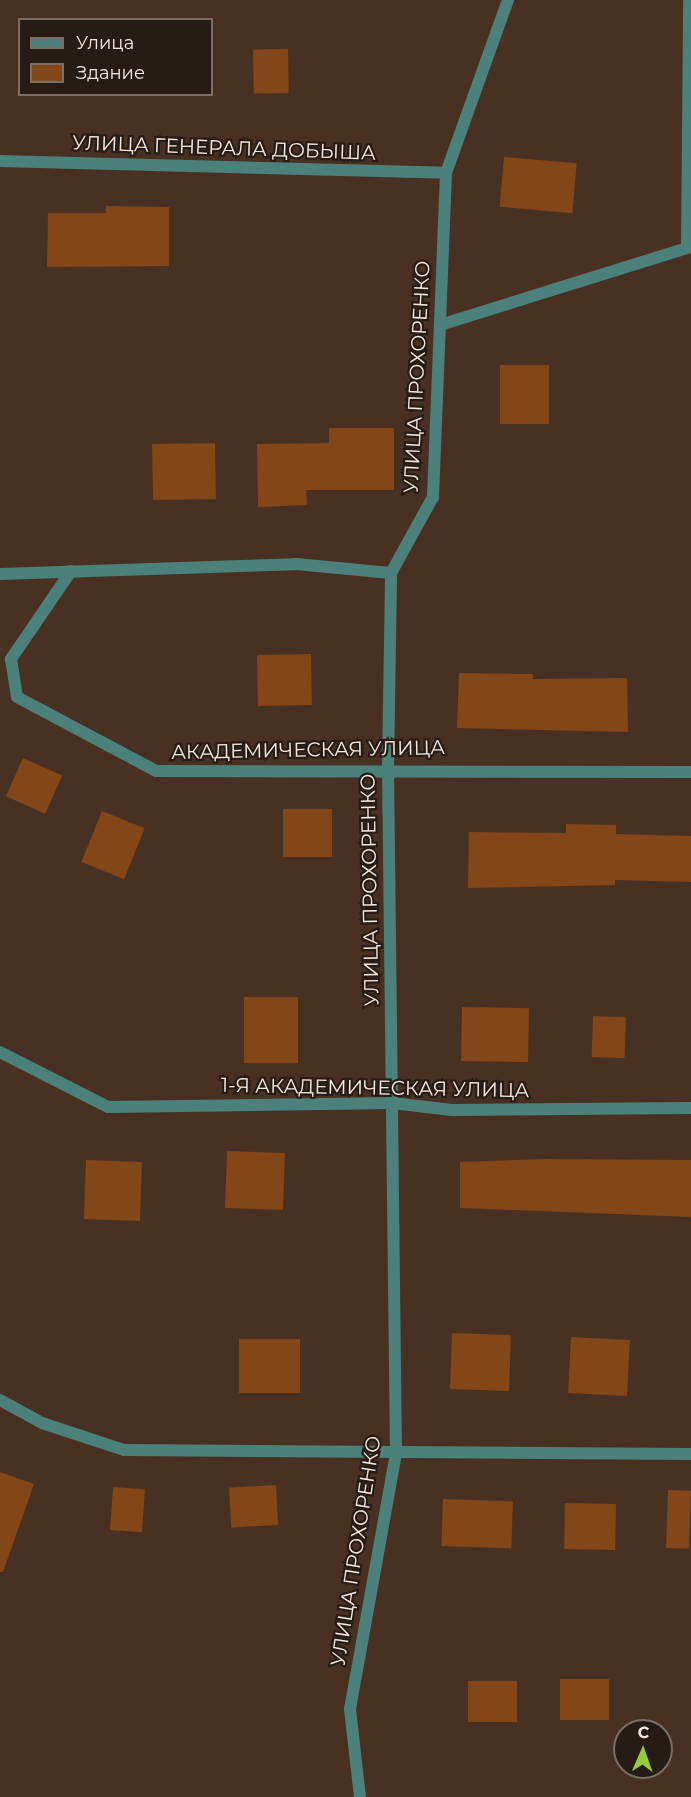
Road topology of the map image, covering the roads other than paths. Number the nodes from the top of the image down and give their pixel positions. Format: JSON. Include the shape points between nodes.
{"nodes":[{"id":1,"x":508,"y":0,"type":"edge"},
{"id":2,"x":689,"y":0,"type":"edge"},
{"id":3,"x":0,"y":161,"type":"edge"},
{"id":4,"x":446,"y":173,"type":"junction"},
{"id":5,"x":440,"y":325,"type":"junction"},
{"id":6,"x":71,"y":572,"type":"junction"},
{"id":7,"x":391,"y":573,"type":"junction"},
{"id":8,"x":0,"y":574,"type":"edge"},
{"id":9,"x":388,"y":769,"type":"junction"},
{"id":10,"x":691,"y":772,"type":"edge"},
{"id":11,"x":0,"y":1052,"type":"edge"},
{"id":12,"x":392,"y":1103,"type":"junction"},
{"id":13,"x":691,"y":1108,"type":"edge"},
{"id":14,"x":0,"y":1400,"type":"edge"},
{"id":15,"x":396,"y":1453,"type":"junction"},
{"id":16,"x":691,"y":1454,"type":"edge"},
{"id":17,"x":360,"y":1797,"type":"edge"}],
"edges":[{"from":1,"to":4,"type":"street","name":"УЛИЦА ПРОХОРЕНКО"},
{"from":2,"to":5,"type":"street","via":[[687,248]]},
{"from":3,"to":4,"type":"street","name":"УЛИЦА ГЕНЕРАЛА ДОБЫША"},
{"from":4,"to":5,"type":"street","name":"УЛИЦА ПРОХОРЕНКО"},
{"from":5,"to":7,"type":"street","name":"УЛИЦА ПРОХОРЕНКО","via":[[433,497]]},
{"from":6,"to":7,"type":"street","via":[[296,564]]},
{"from":6,"to":8,"type":"street"},
{"from":6,"to":9,"type":"street","name":"АКАДЕМИЧЕСКАЯ УЛИЦА","via":[[11,659],[17,697],[156,771]]},
{"from":7,"to":9,"type":"street","name":"УЛИЦА ПРОХОРЕНКО"},
{"from":9,"to":10,"type":"street","name":"АКАДЕМИЧЕСКАЯ УЛИЦА"},
{"from":9,"to":12,"type":"street","name":"УЛИЦА ПРОХОРЕНКО"},
{"from":11,"to":12,"type":"street","name":"1-Я АКАДЕМИЧЕСКАЯ УЛИЦА","via":[[108,1107]]},
{"from":12,"to":13,"type":"street","name":"1-Я АКАДЕМИЧЕСКАЯ УЛИЦА","via":[[452,1110]]},
{"from":12,"to":15,"type":"street","name":"УЛИЦА ПРОХОРЕНКО"},
{"from":14,"to":15,"type":"street","via":[[42,1423],[124,1450]]},
{"from":15,"to":16,"type":"street"},
{"from":15,"to":17,"type":"street","name":"УЛИЦА ПРОХОРЕНКО","via":[[350,1709]]}]}
